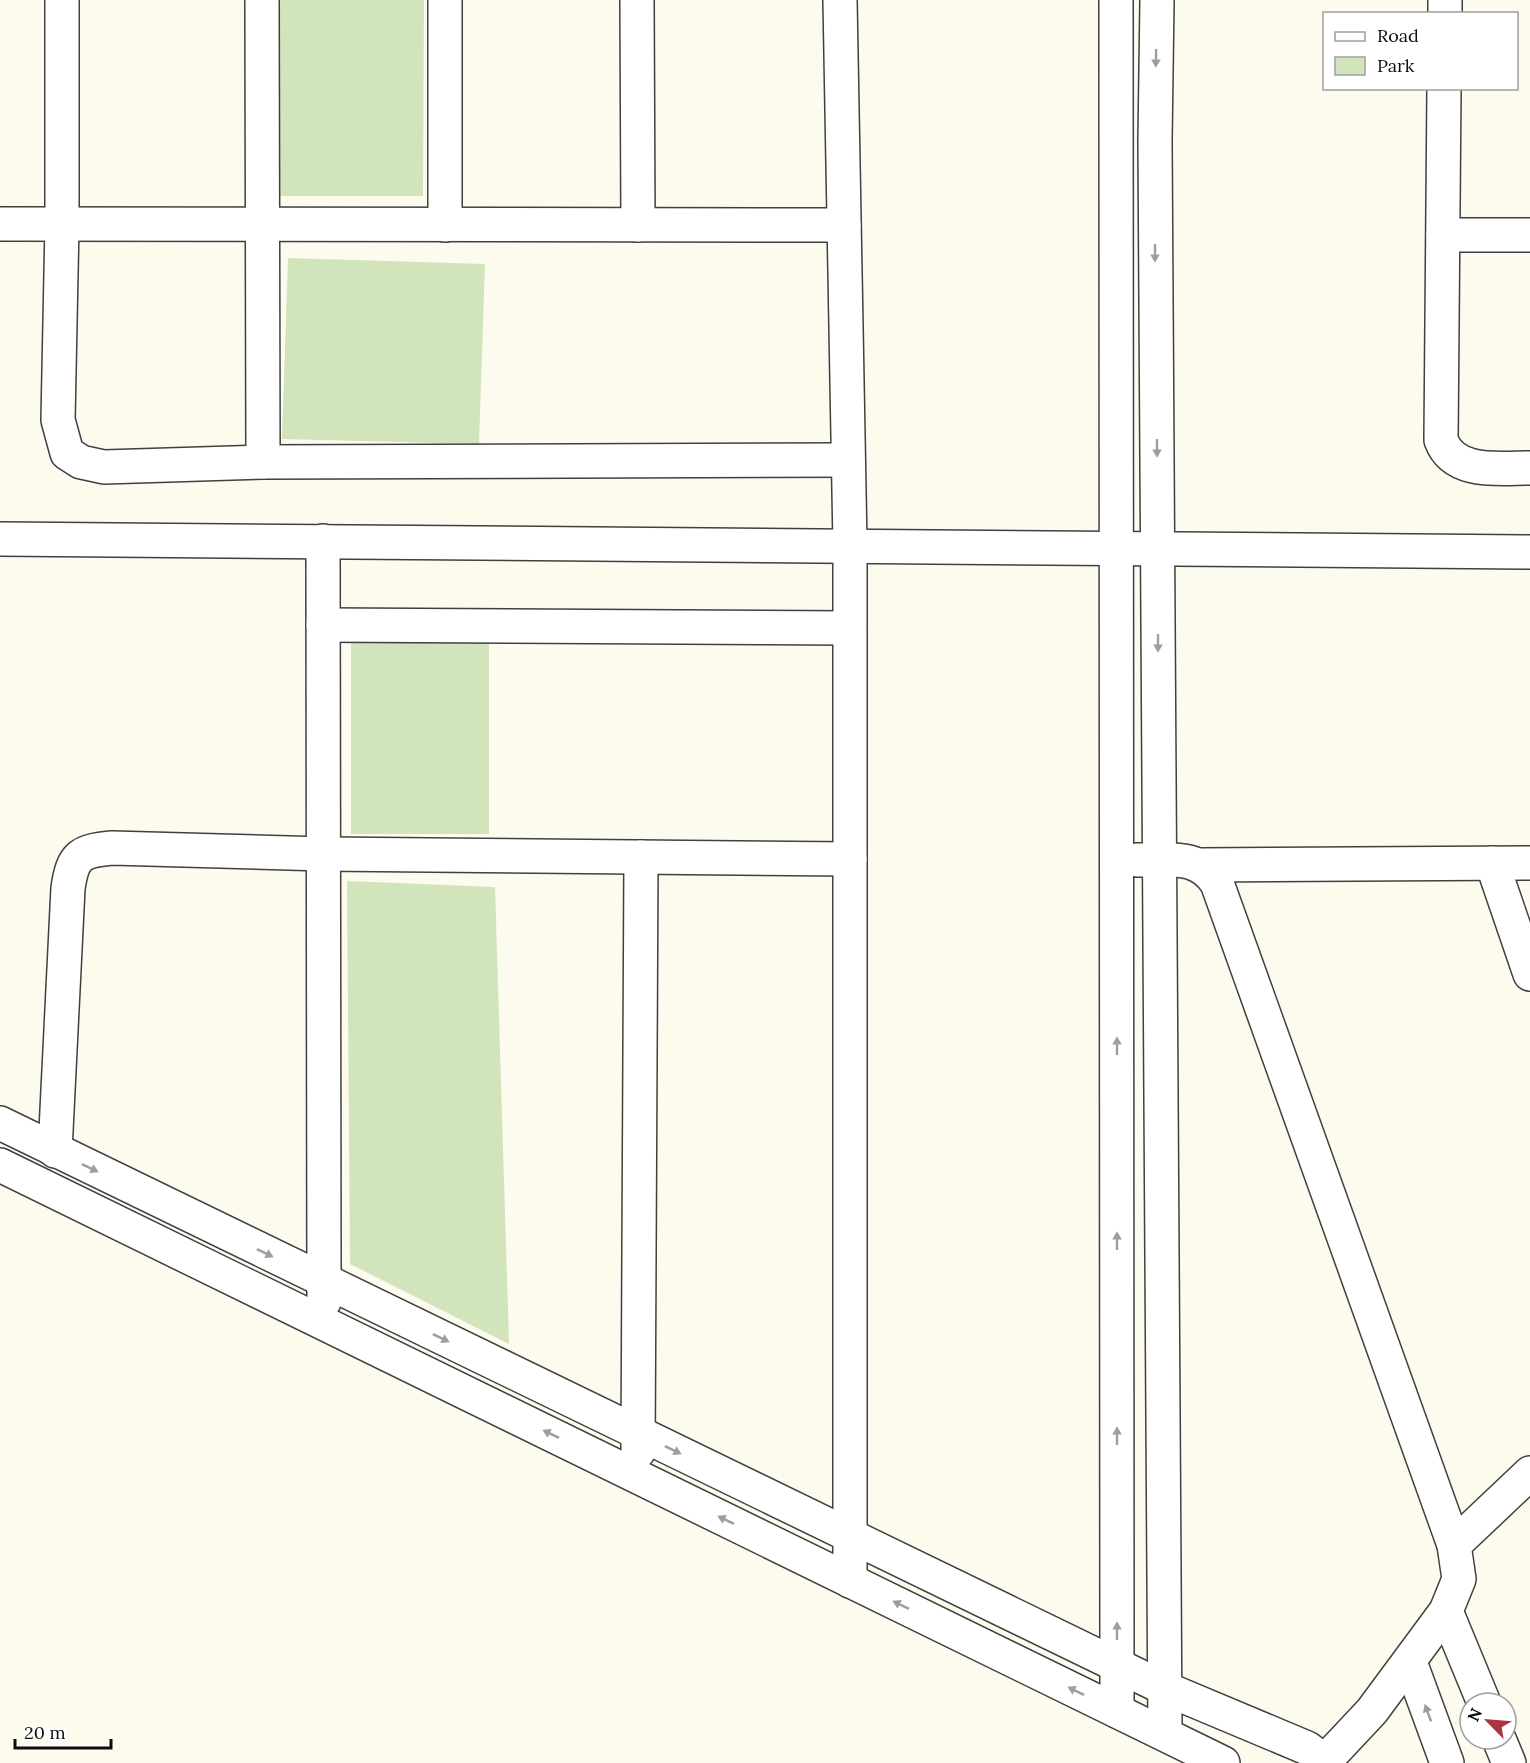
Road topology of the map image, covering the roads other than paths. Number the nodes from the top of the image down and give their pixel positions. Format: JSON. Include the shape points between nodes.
{"nodes":[{"id":1,"x":62,"y":0,"type":"edge"},
{"id":2,"x":262,"y":0,"type":"edge"},
{"id":3,"x":446,"y":0,"type":"edge"},
{"id":4,"x":637,"y":0,"type":"edge"},
{"id":5,"x":840,"y":0,"type":"edge"},
{"id":6,"x":1116,"y":0,"type":"edge"},
{"id":7,"x":1157,"y":0,"type":"edge"},
{"id":8,"x":1444,"y":90,"type":"edge"},
{"id":9,"x":0,"y":224,"type":"edge"},
{"id":10,"x":62,"y":224,"type":"junction"},
{"id":11,"x":262,"y":224,"type":"junction"},
{"id":12,"x":445,"y":225,"type":"junction"},
{"id":13,"x":638,"y":225,"type":"junction"},
{"id":14,"x":844,"y":225,"type":"junction"},
{"id":15,"x":1443,"y":235,"type":"junction"},
{"id":16,"x":1530,"y":235,"type":"edge"},
{"id":17,"x":848,"y":460,"type":"junction"},
{"id":18,"x":262,"y":462,"type":"junction"},
{"id":19,"x":1530,"y":468,"type":"edge"},
{"id":20,"x":0,"y":539,"type":"edge"},
{"id":21,"x":323,"y":541,"type":"junction"},
{"id":22,"x":850,"y":545,"type":"junction"},
{"id":23,"x":1117,"y":547,"type":"junction"},
{"id":24,"x":1157,"y":548,"type":"junction"},
{"id":25,"x":1530,"y":552,"type":"edge"},
{"id":26,"x":323,"y":625,"type":"junction"},
{"id":27,"x":849,"y":628,"type":"junction"},
{"id":28,"x":324,"y":854,"type":"junction"},
{"id":29,"x":641,"y":857,"type":"junction"},
{"id":30,"x":850,"y":859,"type":"junction"},
{"id":31,"x":1117,"y":860,"type":"junction"},
{"id":32,"x":1159,"y":861,"type":"junction"},
{"id":33,"x":1492,"y":862,"type":"junction"},
{"id":34,"x":1530,"y":863,"type":"edge"},
{"id":35,"x":1202,"y":865,"type":"junction"},
{"id":36,"x":1530,"y":975,"type":"edge"},
{"id":37,"x":0,"y":1123,"type":"edge"},
{"id":38,"x":55,"y":1151,"type":"junction"},
{"id":39,"x":0,"y":1165,"type":"edge"},
{"id":40,"x":324,"y":1281,"type":"junction"},
{"id":41,"x":324,"y":1323,"type":"junction"},
{"id":42,"x":638,"y":1433,"type":"junction"},
{"id":43,"x":1530,"y":1473,"type":"edge"},
{"id":44,"x":638,"y":1476,"type":"junction"},
{"id":45,"x":850,"y":1537,"type":"junction"},
{"id":46,"x":1454,"y":1545,"type":"junction"},
{"id":47,"x":850,"y":1581,"type":"junction"},
{"id":48,"x":1446,"y":1611,"type":"junction"},
{"id":49,"x":1410,"y":1662,"type":"junction"},
{"id":50,"x":1117,"y":1665,"type":"junction"},
{"id":51,"x":1164,"y":1688,"type":"junction"},
{"id":52,"x":1479,"y":1691,"type":"edge"},
{"id":53,"x":1117,"y":1711,"type":"junction"},
{"id":54,"x":1165,"y":1734,"type":"junction"},
{"id":55,"x":1327,"y":1761,"type":"edge"},
{"id":56,"x":1223,"y":1763,"type":"edge"},
{"id":57,"x":1447,"y":1763,"type":"edge"}],
"edges":[{"from":1,"to":10,"type":"street"},
{"from":2,"to":11,"type":"street"},
{"from":3,"to":12,"type":"street"},
{"from":4,"to":13,"type":"street"},
{"from":5,"to":14,"type":"street"},
{"from":6,"to":23,"type":"street"},
{"from":7,"to":24,"type":"street","one_way":true},
{"from":8,"to":15,"type":"street"},
{"from":9,"to":10,"type":"street"},
{"from":10,"to":11,"type":"street"},
{"from":10,"to":18,"type":"street","via":[[58,420],[67,453],[81,462],[104,467]]},
{"from":11,"to":12,"type":"street"},
{"from":11,"to":18,"type":"street"},
{"from":12,"to":13,"type":"street"},
{"from":13,"to":14,"type":"street"},
{"from":14,"to":17,"type":"street"},
{"from":15,"to":16,"type":"street"},
{"from":15,"to":19,"type":"street","via":[[1444,450],[1454,460],[1480,468]]},
{"from":17,"to":18,"type":"street"},
{"from":17,"to":22,"type":"street"},
{"from":20,"to":21,"type":"street"},
{"from":21,"to":22,"type":"street"},
{"from":21,"to":26,"type":"street"},
{"from":22,"to":23,"type":"street"},
{"from":22,"to":27,"type":"street"},
{"from":23,"to":24,"type":"street"},
{"from":23,"to":31,"type":"street"},
{"from":24,"to":25,"type":"street"},
{"from":24,"to":32,"type":"street","one_way":true},
{"from":26,"to":27,"type":"street"},
{"from":26,"to":28,"type":"street"},
{"from":27,"to":30,"type":"street"},
{"from":28,"to":29,"type":"street"},
{"from":28,"to":38,"type":"street","via":[[112,848],[90,850],[77,857],[68,888]]},
{"from":28,"to":40,"type":"street"},
{"from":29,"to":30,"type":"street"},
{"from":29,"to":42,"type":"street"},
{"from":30,"to":45,"type":"street"},
{"from":31,"to":32,"type":"street"},
{"from":50,"to":31,"type":"street","one_way":true},
{"from":32,"to":35,"type":"street"},
{"from":32,"to":51,"type":"street"},
{"from":33,"to":34,"type":"street"},
{"from":33,"to":35,"type":"street"},
{"from":33,"to":36,"type":"street"},
{"from":35,"to":46,"type":"street","via":[[1217,884]]},
{"from":37,"to":38,"type":"street"},
{"from":38,"to":40,"type":"street","one_way":true},
{"from":39,"to":41,"type":"street"},
{"from":40,"to":41,"type":"street"},
{"from":40,"to":42,"type":"street","one_way":true},
{"from":44,"to":41,"type":"street","one_way":true},
{"from":42,"to":44,"type":"street"},
{"from":42,"to":45,"type":"street","one_way":true},
{"from":43,"to":46,"type":"street"},
{"from":47,"to":44,"type":"street","one_way":true},
{"from":45,"to":47,"type":"street"},
{"from":45,"to":50,"type":"street"},
{"from":46,"to":48,"type":"street","via":[[1459,1579]]},
{"from":53,"to":47,"type":"street","one_way":true},
{"from":48,"to":49,"type":"street"},
{"from":48,"to":52,"type":"street"},
{"from":49,"to":55,"type":"street"},
{"from":57,"to":49,"type":"street","one_way":true},
{"from":50,"to":51,"type":"street"},
{"from":50,"to":53,"type":"street"},
{"from":51,"to":54,"type":"street"},
{"from":51,"to":55,"type":"street","via":[[1307,1748]]},
{"from":53,"to":54,"type":"street"},
{"from":54,"to":56,"type":"street"}]}
